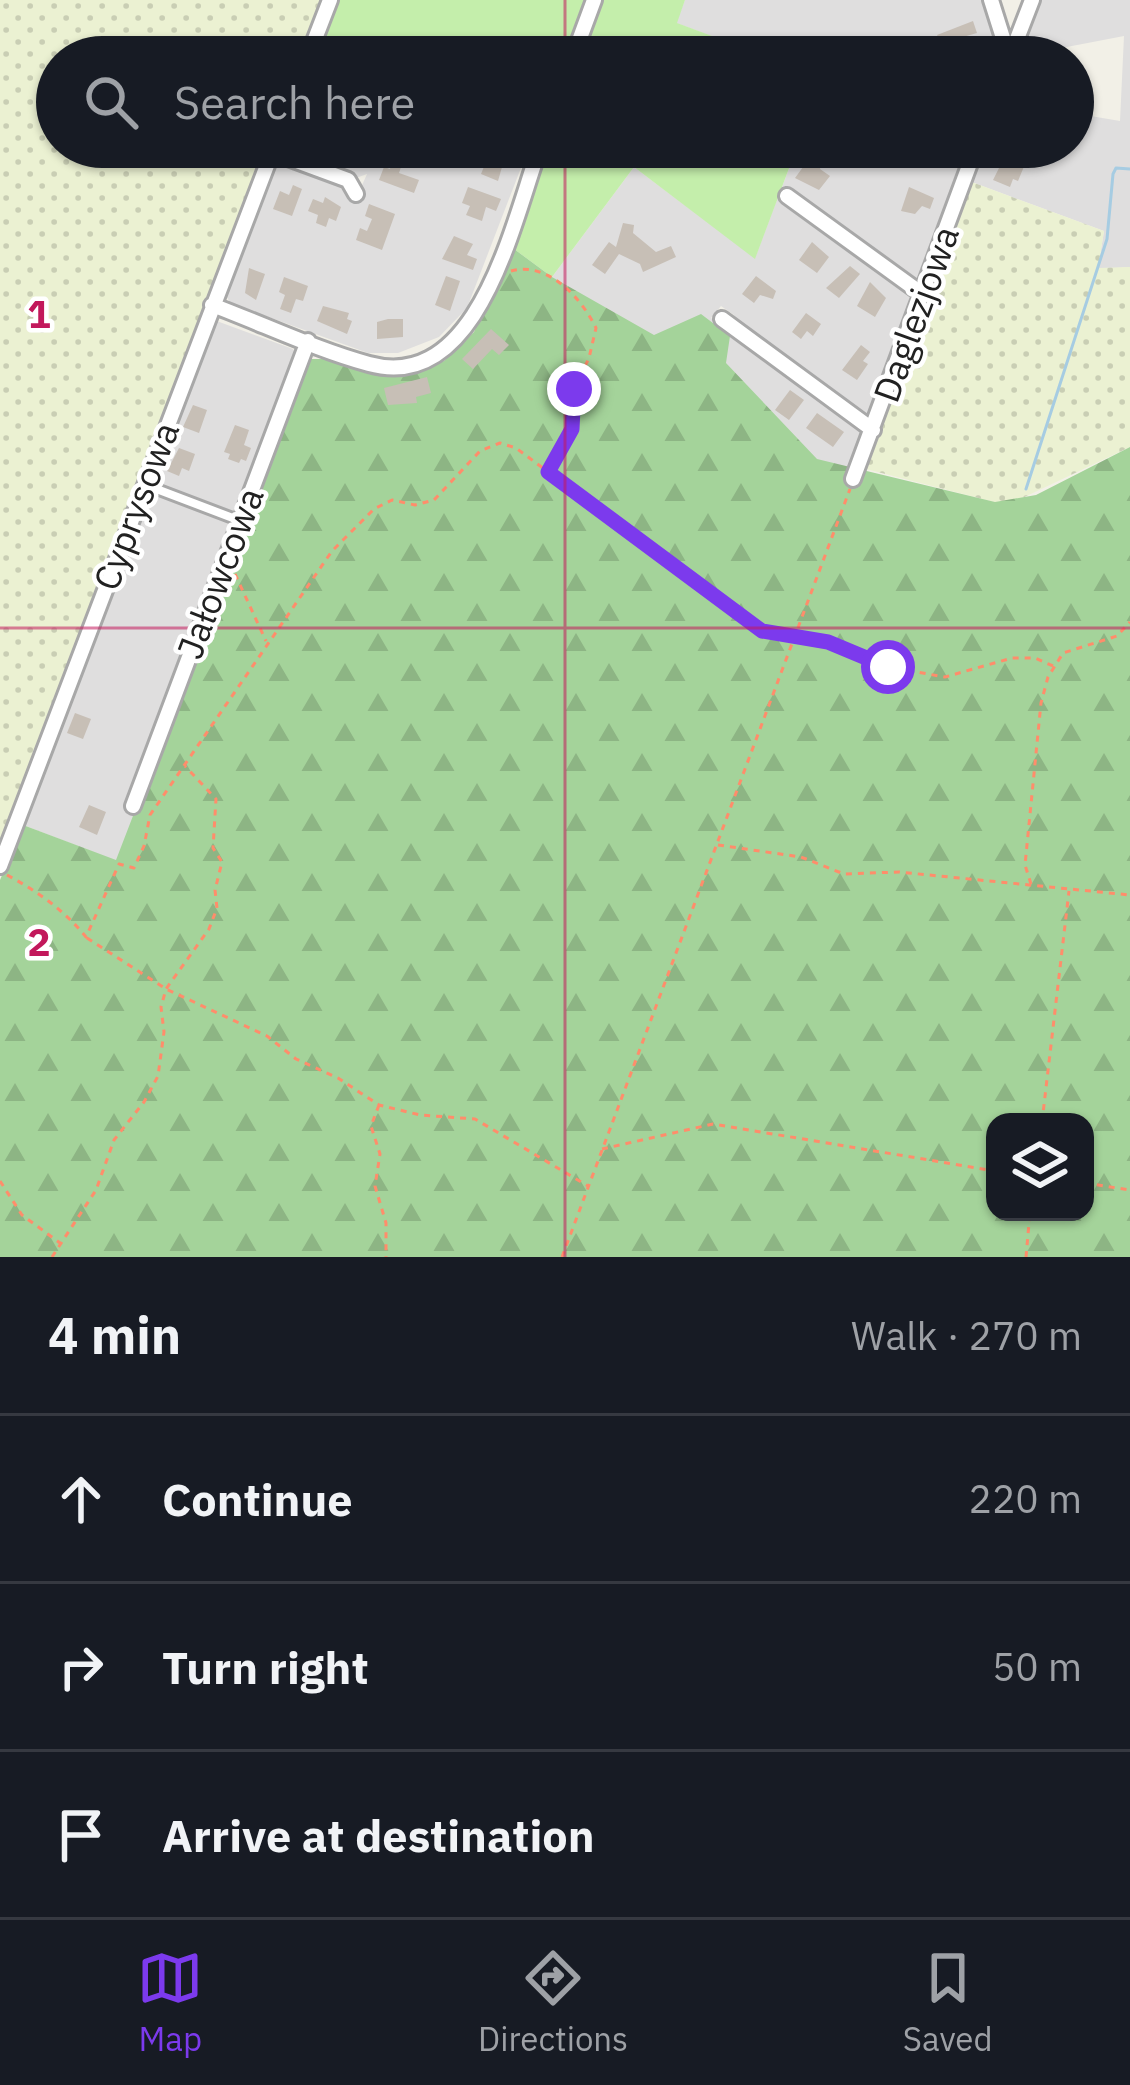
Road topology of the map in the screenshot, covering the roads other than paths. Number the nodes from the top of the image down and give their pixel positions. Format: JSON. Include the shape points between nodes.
{"nodes":[{"id":1,"x":330,"y":0,"type":"edge"},
{"id":2,"x":594,"y":0,"type":"edge"},
{"id":3,"x":991,"y":0,"type":"edge"},
{"id":4,"x":1032,"y":0,"type":"edge"},
{"id":5,"x":316,"y":36,"type":"edge"},
{"id":6,"x":581,"y":36,"type":"edge"},
{"id":7,"x":1002,"y":36,"type":"edge"},
{"id":8,"x":1017,"y":36,"type":"edge"},
{"id":9,"x":266,"y":168,"type":"edge"},
{"id":10,"x":319,"y":168,"type":"edge"},
{"id":11,"x":532,"y":168,"type":"edge"},
{"id":12,"x":968,"y":168,"type":"edge"},
{"id":13,"x":356,"y":194,"type":"dead end"},
{"id":14,"x":787,"y":196,"type":"dead end"},
{"id":15,"x":922,"y":295,"type":"junction"},
{"id":16,"x":212,"y":305,"type":"junction"},
{"id":17,"x":722,"y":319,"type":"dead end"},
{"id":18,"x":308,"y":341,"type":"junction"},
{"id":19,"x":873,"y":430,"type":"junction"},
{"id":20,"x":853,"y":479,"type":"road end"},
{"id":21,"x":144,"y":485,"type":"junction"},
{"id":22,"x":240,"y":521,"type":"junction"},
{"id":23,"x":133,"y":806,"type":"dead end"},
{"id":24,"x":0,"y":869,"type":"edge"}],
"edges":[{"from":1,"to":5,"type":"street"},
{"from":2,"to":6,"type":"street"},
{"from":3,"to":7,"type":"street"},
{"from":4,"to":8,"type":"street"},
{"from":9,"to":16,"type":"street","name":"Cyprysowa"},
{"from":10,"to":13,"type":"street","via":[[348,180]]},
{"from":11,"to":18,"type":"street","via":[[479,311],[443,352],[371,365]]},
{"from":12,"to":15,"type":"street","name":"Daglezjowa"},
{"from":14,"to":15,"type":"street"},
{"from":15,"to":19,"type":"street","name":"Daglezjowa"},
{"from":16,"to":18,"type":"street"},
{"from":16,"to":21,"type":"street","name":"Cyprysowa"},
{"from":17,"to":19,"type":"street"},
{"from":18,"to":22,"type":"street","name":"Jałowcowa"},
{"from":19,"to":20,"type":"street","name":"Daglezjowa"},
{"from":21,"to":22,"type":"lane"},
{"from":21,"to":24,"type":"street","name":"Cyprysowa"},
{"from":22,"to":23,"type":"street","name":"Jałowcowa"}]}
